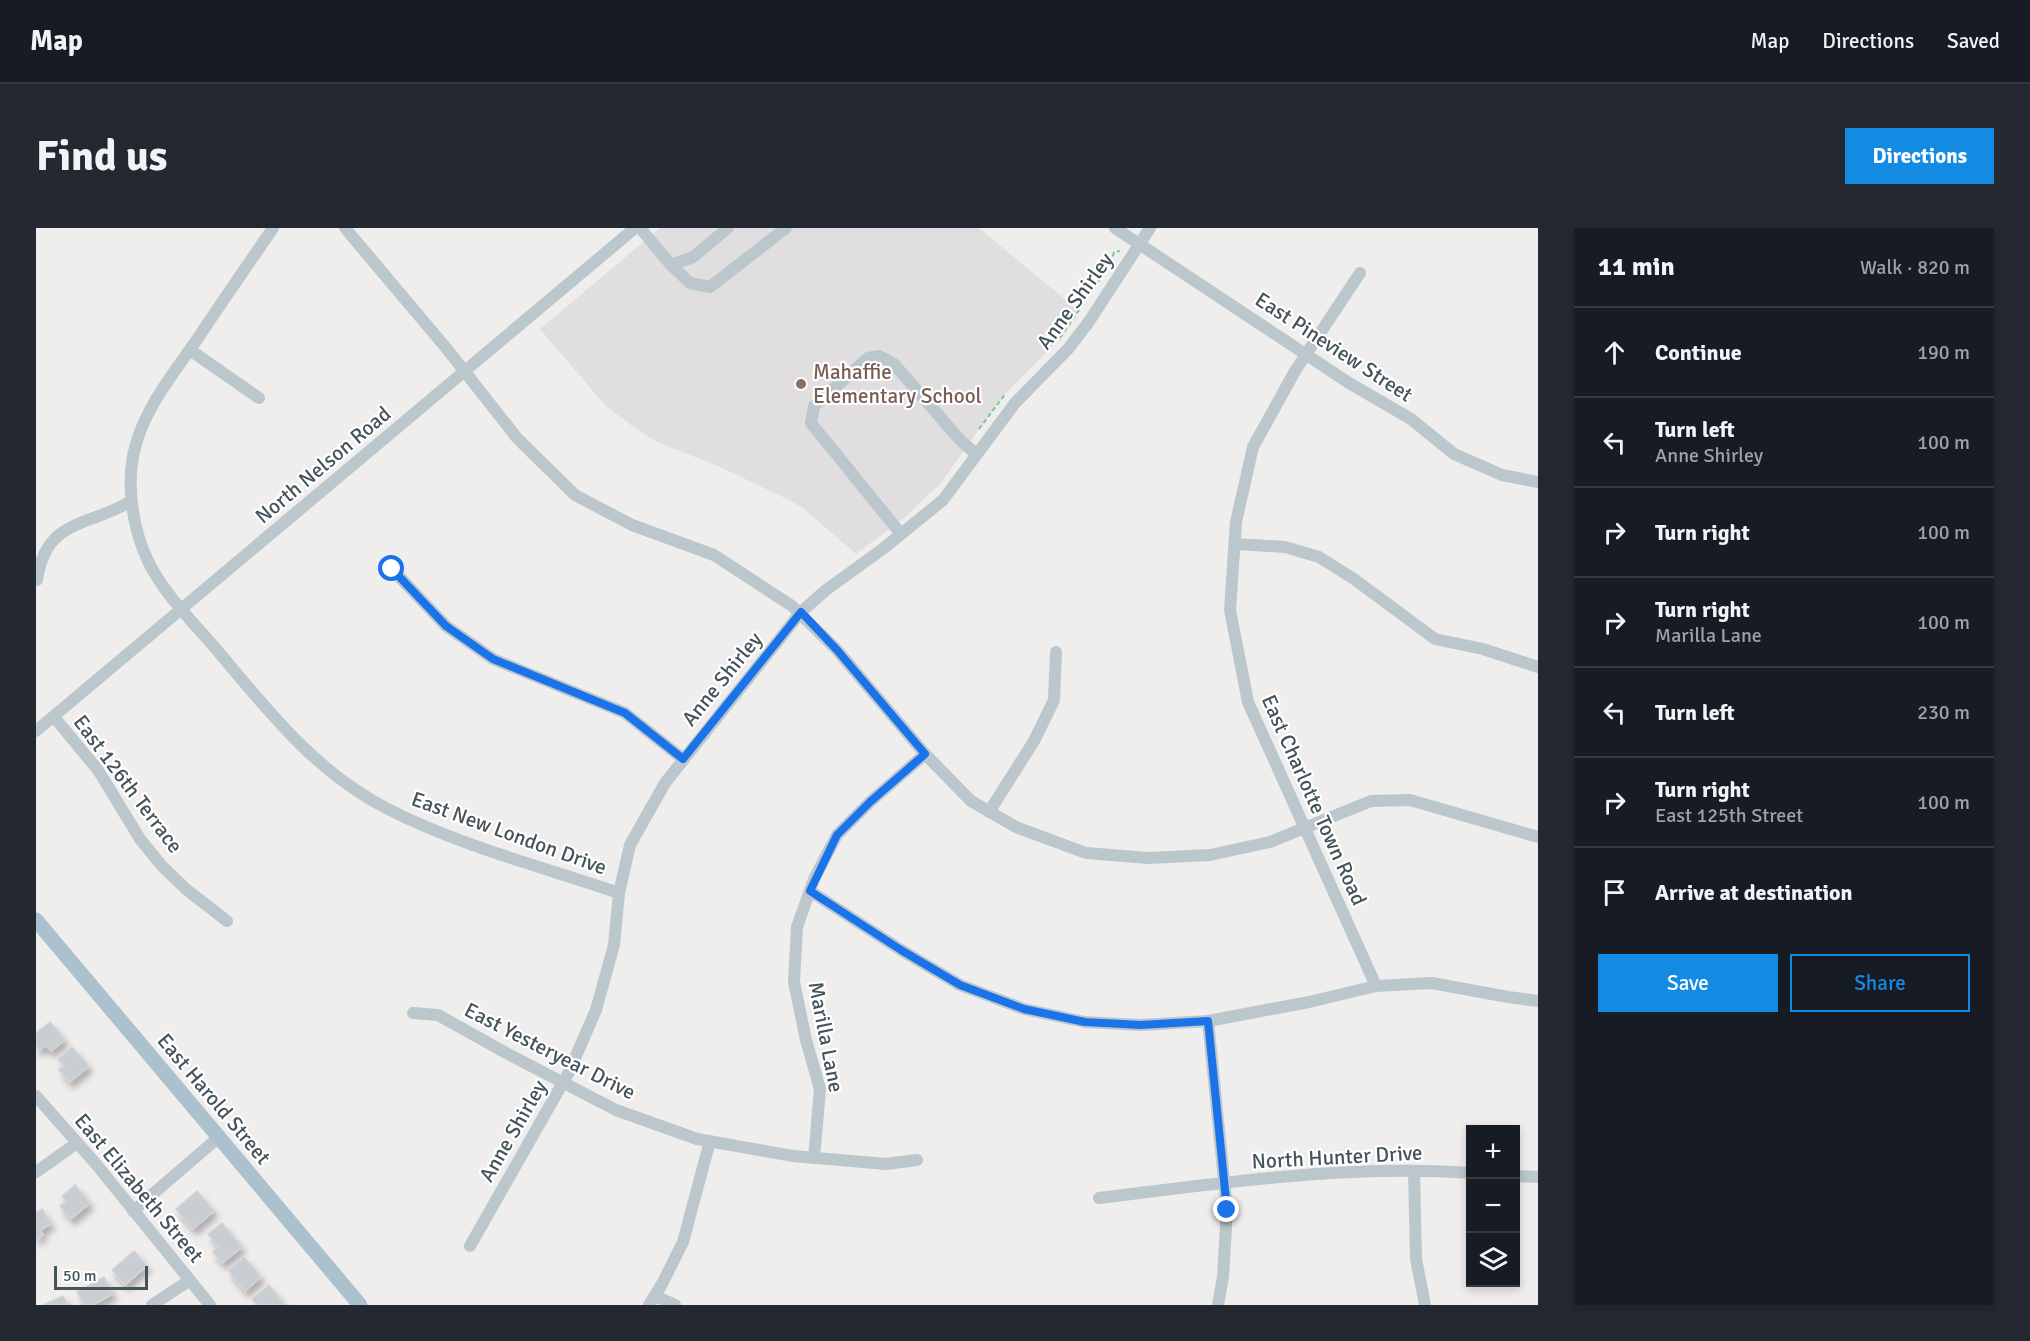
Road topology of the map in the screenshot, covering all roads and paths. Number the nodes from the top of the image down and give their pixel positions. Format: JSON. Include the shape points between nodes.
{"nodes":[{"id":1,"x":273,"y":228,"type":"edge"},
{"id":2,"x":345,"y":228,"type":"edge"},
{"id":3,"x":635,"y":228,"type":"edge"},
{"id":4,"x":640,"y":228,"type":"edge"},
{"id":5,"x":728,"y":228,"type":"edge"},
{"id":6,"x":786,"y":228,"type":"edge"},
{"id":7,"x":1114,"y":228,"type":"edge"},
{"id":8,"x":1150,"y":228,"type":"edge"},
{"id":9,"x":1139,"y":244,"type":"junction"},
{"id":10,"x":671,"y":265,"type":"junction"},
{"id":11,"x":1360,"y":273,"type":"dead end"},
{"id":12,"x":190,"y":350,"type":"junction"},
{"id":13,"x":1306,"y":354,"type":"junction"},
{"id":14,"x":464,"y":371,"type":"junction"},
{"id":15,"x":259,"y":398,"type":"dead end"},
{"id":16,"x":976,"y":454,"type":"junction"},
{"id":17,"x":1538,"y":482,"type":"edge"},
{"id":18,"x":131,"y":501,"type":"junction"},
{"id":19,"x":901,"y":534,"type":"junction"},
{"id":20,"x":1235,"y":544,"type":"junction"},
{"id":21,"x":392,"y":569,"type":"dead end"},
{"id":22,"x":38,"y":580,"type":"dead end"},
{"id":23,"x":181,"y":610,"type":"junction"},
{"id":24,"x":801,"y":612,"type":"junction"},
{"id":25,"x":1056,"y":652,"type":"dead end"},
{"id":26,"x":1538,"y":666,"type":"edge"},
{"id":27,"x":54,"y":717,"type":"junction"},
{"id":28,"x":36,"y":731,"type":"edge"},
{"id":29,"x":925,"y":754,"type":"junction"},
{"id":30,"x":683,"y":759,"type":"junction"},
{"id":31,"x":989,"y":812,"type":"junction"},
{"id":32,"x":1304,"y":827,"type":"junction"},
{"id":33,"x":1538,"y":837,"type":"edge"},
{"id":34,"x":810,"y":891,"type":"junction"},
{"id":35,"x":619,"y":893,"type":"junction"},
{"id":36,"x":36,"y":920,"type":"edge"},
{"id":37,"x":226,"y":921,"type":"dead end"},
{"id":38,"x":1376,"y":986,"type":"junction"},
{"id":39,"x":1538,"y":1000,"type":"edge"},
{"id":40,"x":413,"y":1013,"type":"dead end"},
{"id":41,"x":1208,"y":1021,"type":"junction"},
{"id":42,"x":563,"y":1083,"type":"junction"},
{"id":43,"x":36,"y":1096,"type":"edge"},
{"id":44,"x":219,"y":1137,"type":"junction"},
{"id":45,"x":710,"y":1141,"type":"junction"},
{"id":46,"x":77,"y":1143,"type":"junction"},
{"id":47,"x":814,"y":1158,"type":"junction"},
{"id":48,"x":917,"y":1160,"type":"dead end"},
{"id":49,"x":1414,"y":1171,"type":"junction"},
{"id":50,"x":36,"y":1172,"type":"edge"},
{"id":51,"x":1466,"y":1173,"type":"edge"},
{"id":52,"x":1520,"y":1176,"type":"edge"},
{"id":53,"x":1538,"y":1177,"type":"edge"},
{"id":54,"x":1223,"y":1183,"type":"junction"},
{"id":55,"x":1099,"y":1198,"type":"dead end"},
{"id":56,"x":133,"y":1211,"type":"junction"},
{"id":57,"x":470,"y":1246,"type":"dead end"},
{"id":58,"x":190,"y":1280,"type":"junction"},
{"id":59,"x":652,"y":1300,"type":"edge"},
{"id":60,"x":152,"y":1305,"type":"edge"},
{"id":61,"x":210,"y":1305,"type":"edge"},
{"id":62,"x":360,"y":1305,"type":"edge"},
{"id":63,"x":675,"y":1305,"type":"edge"},
{"id":64,"x":1218,"y":1305,"type":"edge"},
{"id":65,"x":1425,"y":1305,"type":"edge"}],
"edges":[{"from":1,"to":12,"type":"street","name":"East New London Drive"},
{"from":2,"to":14,"type":"street"},
{"from":3,"to":14,"type":"street","name":"North Nelson Road"},
{"from":4,"to":10,"type":"street"},
{"from":5,"to":10,"type":"street","via":[[693,257]]},
{"from":6,"to":10,"type":"street","via":[[710,287],[690,283]]},
{"from":7,"to":9,"type":"street","name":"East Pineview Street"},
{"from":8,"to":9,"type":"street","name":"Anne Shirley"},
{"from":9,"to":13,"type":"street","name":"East Pineview Street"},
{"from":9,"to":16,"type":"street","name":"Anne Shirley","via":[[1068,349],[1015,403]]},
{"from":11,"to":13,"type":"street","name":"East Charlotte Town Road"},
{"from":12,"to":15,"type":"street"},
{"from":12,"to":18,"type":"street","name":"East New London Drive","via":[[143,424],[133,456]]},
{"from":13,"to":17,"type":"street","name":"East Pineview Street","via":[[1411,419],[1454,454],[1502,475]]},
{"from":13,"to":20,"type":"street","name":"East Charlotte Town Road","via":[[1253,447],[1236,522]]},
{"from":14,"to":23,"type":"street","name":"North Nelson Road"},
{"from":14,"to":24,"type":"street","via":[[517,438],[575,495],[632,525],[714,555]]},
{"from":16,"to":19,"type":"street","name":"Anne Shirley","via":[[943,500]]},
{"from":16,"to":19,"type":"street","via":[[960,441],[894,364],[879,356],[868,358],[814,406],[812,423]]},
{"from":18,"to":22,"type":"street","via":[[115,512],[83,521],[61,533],[46,548]]},
{"from":18,"to":23,"type":"street","name":"East New London Drive","via":[[147,561]]},
{"from":19,"to":24,"type":"street","name":"Anne Shirley"},
{"from":20,"to":26,"type":"street","via":[[1285,548],[1319,557],[1435,639]]},
{"from":20,"to":32,"type":"street","name":"East Charlotte Town Road","via":[[1230,610],[1248,702]]},
{"from":21,"to":30,"type":"street","via":[[446,626],[493,659],[625,713]]},
{"from":23,"to":27,"type":"street","name":"North Nelson Road"},
{"from":23,"to":35,"type":"street","name":"East New London Drive","via":[[289,735],[354,789],[448,836]]},
{"from":24,"to":29,"type":"street"},
{"from":24,"to":30,"type":"street","name":"Anne Shirley"},
{"from":25,"to":31,"type":"street","via":[[1054,700],[1034,741]]},
{"from":27,"to":28,"type":"street","name":"North Nelson Road"},
{"from":27,"to":37,"type":"street","name":"East 126th Terrace","via":[[98,770],[140,839],[162,866]]},
{"from":29,"to":31,"type":"street","via":[[971,801]]},
{"from":29,"to":34,"type":"street","name":"Marilla Lane","via":[[837,835]]},
{"from":30,"to":35,"type":"street","name":"Anne Shirley","via":[[630,845]]},
{"from":31,"to":32,"type":"street","via":[[1016,827],[1086,853],[1148,858],[1210,855],[1270,842]]},
{"from":32,"to":33,"type":"street","via":[[1371,801],[1410,800]]},
{"from":32,"to":38,"type":"street","name":"East Charlotte Town Road"},
{"from":34,"to":41,"type":"street","via":[[960,985],[1024,1009],[1096,1023]]},
{"from":34,"to":47,"type":"street","name":"Marilla Lane","via":[[797,927],[794,982],[820,1089]]},
{"from":35,"to":42,"type":"street","name":"Anne Shirley","via":[[614,945],[596,1010]]},
{"from":36,"to":44,"type":"main road","name":"East Harold Street"},
{"from":38,"to":39,"type":"street","via":[[1432,983]]},
{"from":38,"to":41,"type":"street"},
{"from":40,"to":42,"type":"street","name":"East Yesteryear Drive","via":[[438,1015]]},
{"from":41,"to":54,"type":"street"},
{"from":42,"to":45,"type":"street","name":"East Yesteryear Drive","via":[[616,1110]]},
{"from":42,"to":57,"type":"street","name":"Anne Shirley"},
{"from":43,"to":46,"type":"street","name":"East Elizabeth Street"},
{"from":44,"to":56,"type":"street"},
{"from":44,"to":62,"type":"main road","name":"East Harold Street"},
{"from":45,"to":47,"type":"street","name":"East Yesteryear Drive"},
{"from":45,"to":59,"type":"street","via":[[683,1242]]},
{"from":46,"to":50,"type":"street"},
{"from":46,"to":56,"type":"street","name":"East Elizabeth Street"},
{"from":47,"to":48,"type":"street","name":"East Yesteryear Drive","via":[[886,1164]]},
{"from":49,"to":51,"type":"street","name":"North Hunter Drive"},
{"from":49,"to":54,"type":"street","name":"North Hunter Drive"},
{"from":49,"to":65,"type":"street","via":[[1416,1259]]},
{"from":52,"to":53,"type":"street"},
{"from":54,"to":55,"type":"street","name":"North Hunter Drive"},
{"from":54,"to":64,"type":"street","via":[[1227,1210]]},
{"from":56,"to":58,"type":"street","name":"East Elizabeth Street"},
{"from":58,"to":60,"type":"street"},
{"from":58,"to":61,"type":"street","name":"East Elizabeth Street"},
{"from":59,"to":63,"type":"street"}]}
